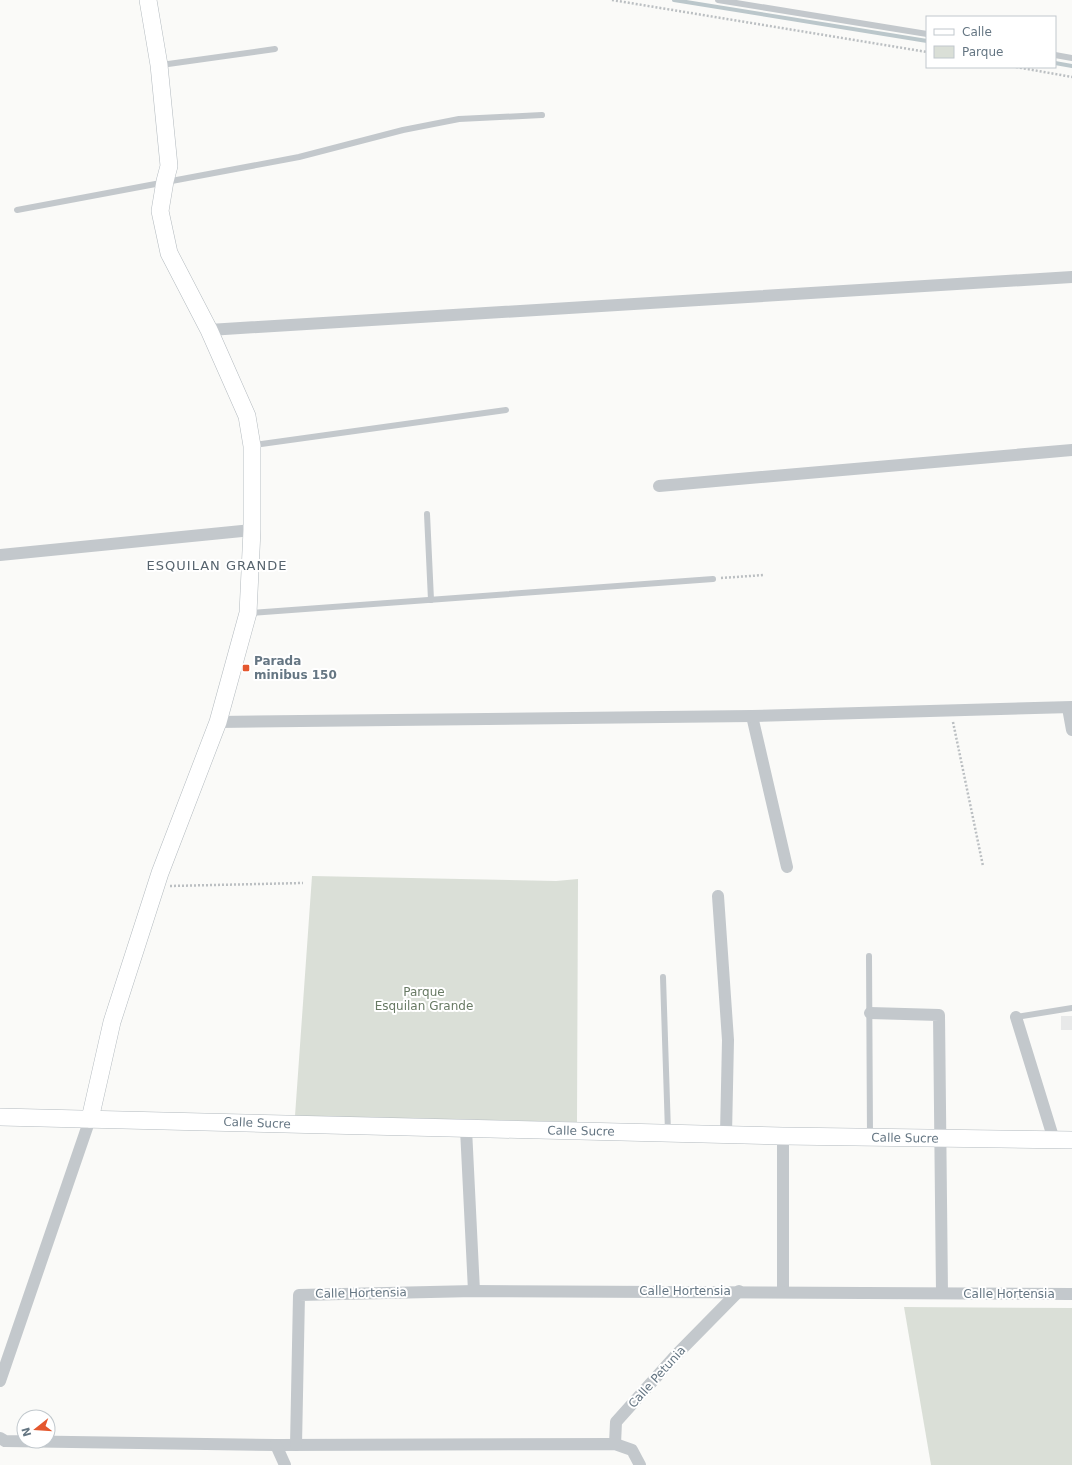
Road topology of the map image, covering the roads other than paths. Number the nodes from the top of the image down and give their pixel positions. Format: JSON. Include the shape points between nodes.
{"nodes":[{"id":1,"x":148,"y":0,"type":"edge"},
{"id":2,"x":718,"y":0,"type":"edge"},
{"id":3,"x":926,"y":34,"type":"edge"},
{"id":4,"x":274,"y":49,"type":"dead end"},
{"id":5,"x":1056,"y":55,"type":"edge"},
{"id":6,"x":1072,"y":58,"type":"edge"},
{"id":7,"x":159,"y":65,"type":"junction"},
{"id":8,"x":542,"y":115,"type":"dead end"},
{"id":9,"x":165,"y":181,"type":"junction"},
{"id":10,"x":18,"y":210,"type":"dead end"},
{"id":11,"x":1072,"y":278,"type":"edge"},
{"id":12,"x":209,"y":330,"type":"junction"},
{"id":13,"x":506,"y":410,"type":"dead end"},
{"id":14,"x":252,"y":446,"type":"junction"},
{"id":15,"x":1072,"y":450,"type":"edge"},
{"id":16,"x":659,"y":486,"type":"dead end"},
{"id":17,"x":427,"y":514,"type":"dead end"},
{"id":18,"x":252,"y":530,"type":"junction"},
{"id":19,"x":0,"y":555,"type":"edge"},
{"id":20,"x":713,"y":579,"type":"road end"},
{"id":21,"x":431,"y":600,"type":"junction"},
{"id":22,"x":248,"y":613,"type":"junction"},
{"id":23,"x":1070,"y":707,"type":"edge"},
{"id":24,"x":752,"y":716,"type":"junction"},
{"id":25,"x":218,"y":722,"type":"junction"},
{"id":26,"x":1072,"y":730,"type":"edge"},
{"id":27,"x":786,"y":867,"type":"dead end"},
{"id":28,"x":718,"y":896,"type":"dead end"},
{"id":29,"x":869,"y":956,"type":"dead end"},
{"id":30,"x":663,"y":977,"type":"dead end"},
{"id":31,"x":1072,"y":1008,"type":"edge"},
{"id":32,"x":870,"y":1013,"type":"junction"},
{"id":33,"x":1016,"y":1017,"type":"joint"},
{"id":34,"x":0,"y":1117,"type":"edge"},
{"id":35,"x":90,"y":1118,"type":"junction"},
{"id":36,"x":466,"y":1129,"type":"junction"},
{"id":37,"x":668,"y":1133,"type":"junction"},
{"id":38,"x":726,"y":1134,"type":"junction"},
{"id":39,"x":783,"y":1136,"type":"junction"},
{"id":40,"x":870,"y":1137,"type":"junction"},
{"id":41,"x":941,"y":1138,"type":"junction"},
{"id":42,"x":1054,"y":1140,"type":"junction"},
{"id":43,"x":1072,"y":1140,"type":"edge"},
{"id":44,"x":474,"y":1291,"type":"junction"},
{"id":45,"x":739,"y":1291,"type":"junction"},
{"id":46,"x":783,"y":1292,"type":"junction"},
{"id":47,"x":942,"y":1293,"type":"junction"},
{"id":48,"x":1072,"y":1294,"type":"edge"},
{"id":49,"x":0,"y":1381,"type":"edge"},
{"id":50,"x":0,"y":1438,"type":"edge"},
{"id":51,"x":615,"y":1444,"type":"junction"},
{"id":52,"x":276,"y":1445,"type":"junction"},
{"id":53,"x":296,"y":1445,"type":"junction"},
{"id":54,"x":285,"y":1465,"type":"edge"},
{"id":55,"x":640,"y":1465,"type":"edge"}],
"edges":[{"from":1,"to":7,"type":"street"},
{"from":2,"to":3,"type":"lane"},
{"from":4,"to":7,"type":"lane"},
{"from":5,"to":6,"type":"lane"},
{"from":7,"to":9,"type":"street","via":[[169,166]]},
{"from":8,"to":9,"type":"lane","via":[[459,119],[403,130],[299,157]]},
{"from":9,"to":10,"type":"lane"},
{"from":9,"to":12,"type":"street","via":[[160,211],[169,253]]},
{"from":11,"to":12,"type":"street"},
{"from":12,"to":14,"type":"street","via":[[246,416]]},
{"from":13,"to":14,"type":"lane"},
{"from":14,"to":18,"type":"street"},
{"from":15,"to":16,"type":"street"},
{"from":17,"to":21,"type":"lane"},
{"from":18,"to":19,"type":"street"},
{"from":18,"to":22,"type":"street"},
{"from":20,"to":21,"type":"lane"},
{"from":21,"to":22,"type":"lane"},
{"from":22,"to":25,"type":"street"},
{"from":23,"to":24,"type":"street"},
{"from":23,"to":26,"type":"street"},
{"from":24,"to":25,"type":"street"},
{"from":24,"to":27,"type":"street"},
{"from":25,"to":35,"type":"street","via":[[156,886],[112,1022]]},
{"from":28,"to":38,"type":"street","via":[[728,1040]]},
{"from":29,"to":32,"type":"lane"},
{"from":30,"to":37,"type":"lane"},
{"from":31,"to":33,"type":"lane"},
{"from":32,"to":40,"type":"lane"},
{"from":32,"to":41,"type":"street","via":[[939,1015]]},
{"from":33,"to":42,"type":"street"},
{"from":34,"to":35,"type":"street","name":"Calle Sucre"},
{"from":35,"to":36,"type":"street","name":"Calle Sucre"},
{"from":35,"to":49,"type":"street"},
{"from":36,"to":37,"type":"street","name":"Calle Sucre"},
{"from":36,"to":44,"type":"street"},
{"from":37,"to":38,"type":"street","name":"Calle Sucre"},
{"from":38,"to":39,"type":"street","name":"Calle Sucre"},
{"from":39,"to":40,"type":"street","name":"Calle Sucre"},
{"from":39,"to":46,"type":"street"},
{"from":40,"to":41,"type":"street","name":"Calle Sucre"},
{"from":41,"to":42,"type":"street","name":"Calle Sucre"},
{"from":41,"to":47,"type":"street"},
{"from":42,"to":43,"type":"street","name":"Calle Sucre"},
{"from":44,"to":45,"type":"street","name":"Calle Hortensia"},
{"from":44,"to":53,"type":"street","name":"Calle Hortensia","via":[[299,1295]]},
{"from":45,"to":46,"type":"street","name":"Calle Hortensia"},
{"from":45,"to":51,"type":"street","name":"Calle Petunia","via":[[676,1355],[616,1422]]},
{"from":46,"to":47,"type":"street","name":"Calle Hortensia"},
{"from":47,"to":48,"type":"street","name":"Calle Hortensia"},
{"from":50,"to":52,"type":"street","via":[[5,1441]]},
{"from":51,"to":53,"type":"street"},
{"from":51,"to":55,"type":"street","via":[[632,1450]]},
{"from":52,"to":53,"type":"street"},
{"from":52,"to":54,"type":"street"}]}
